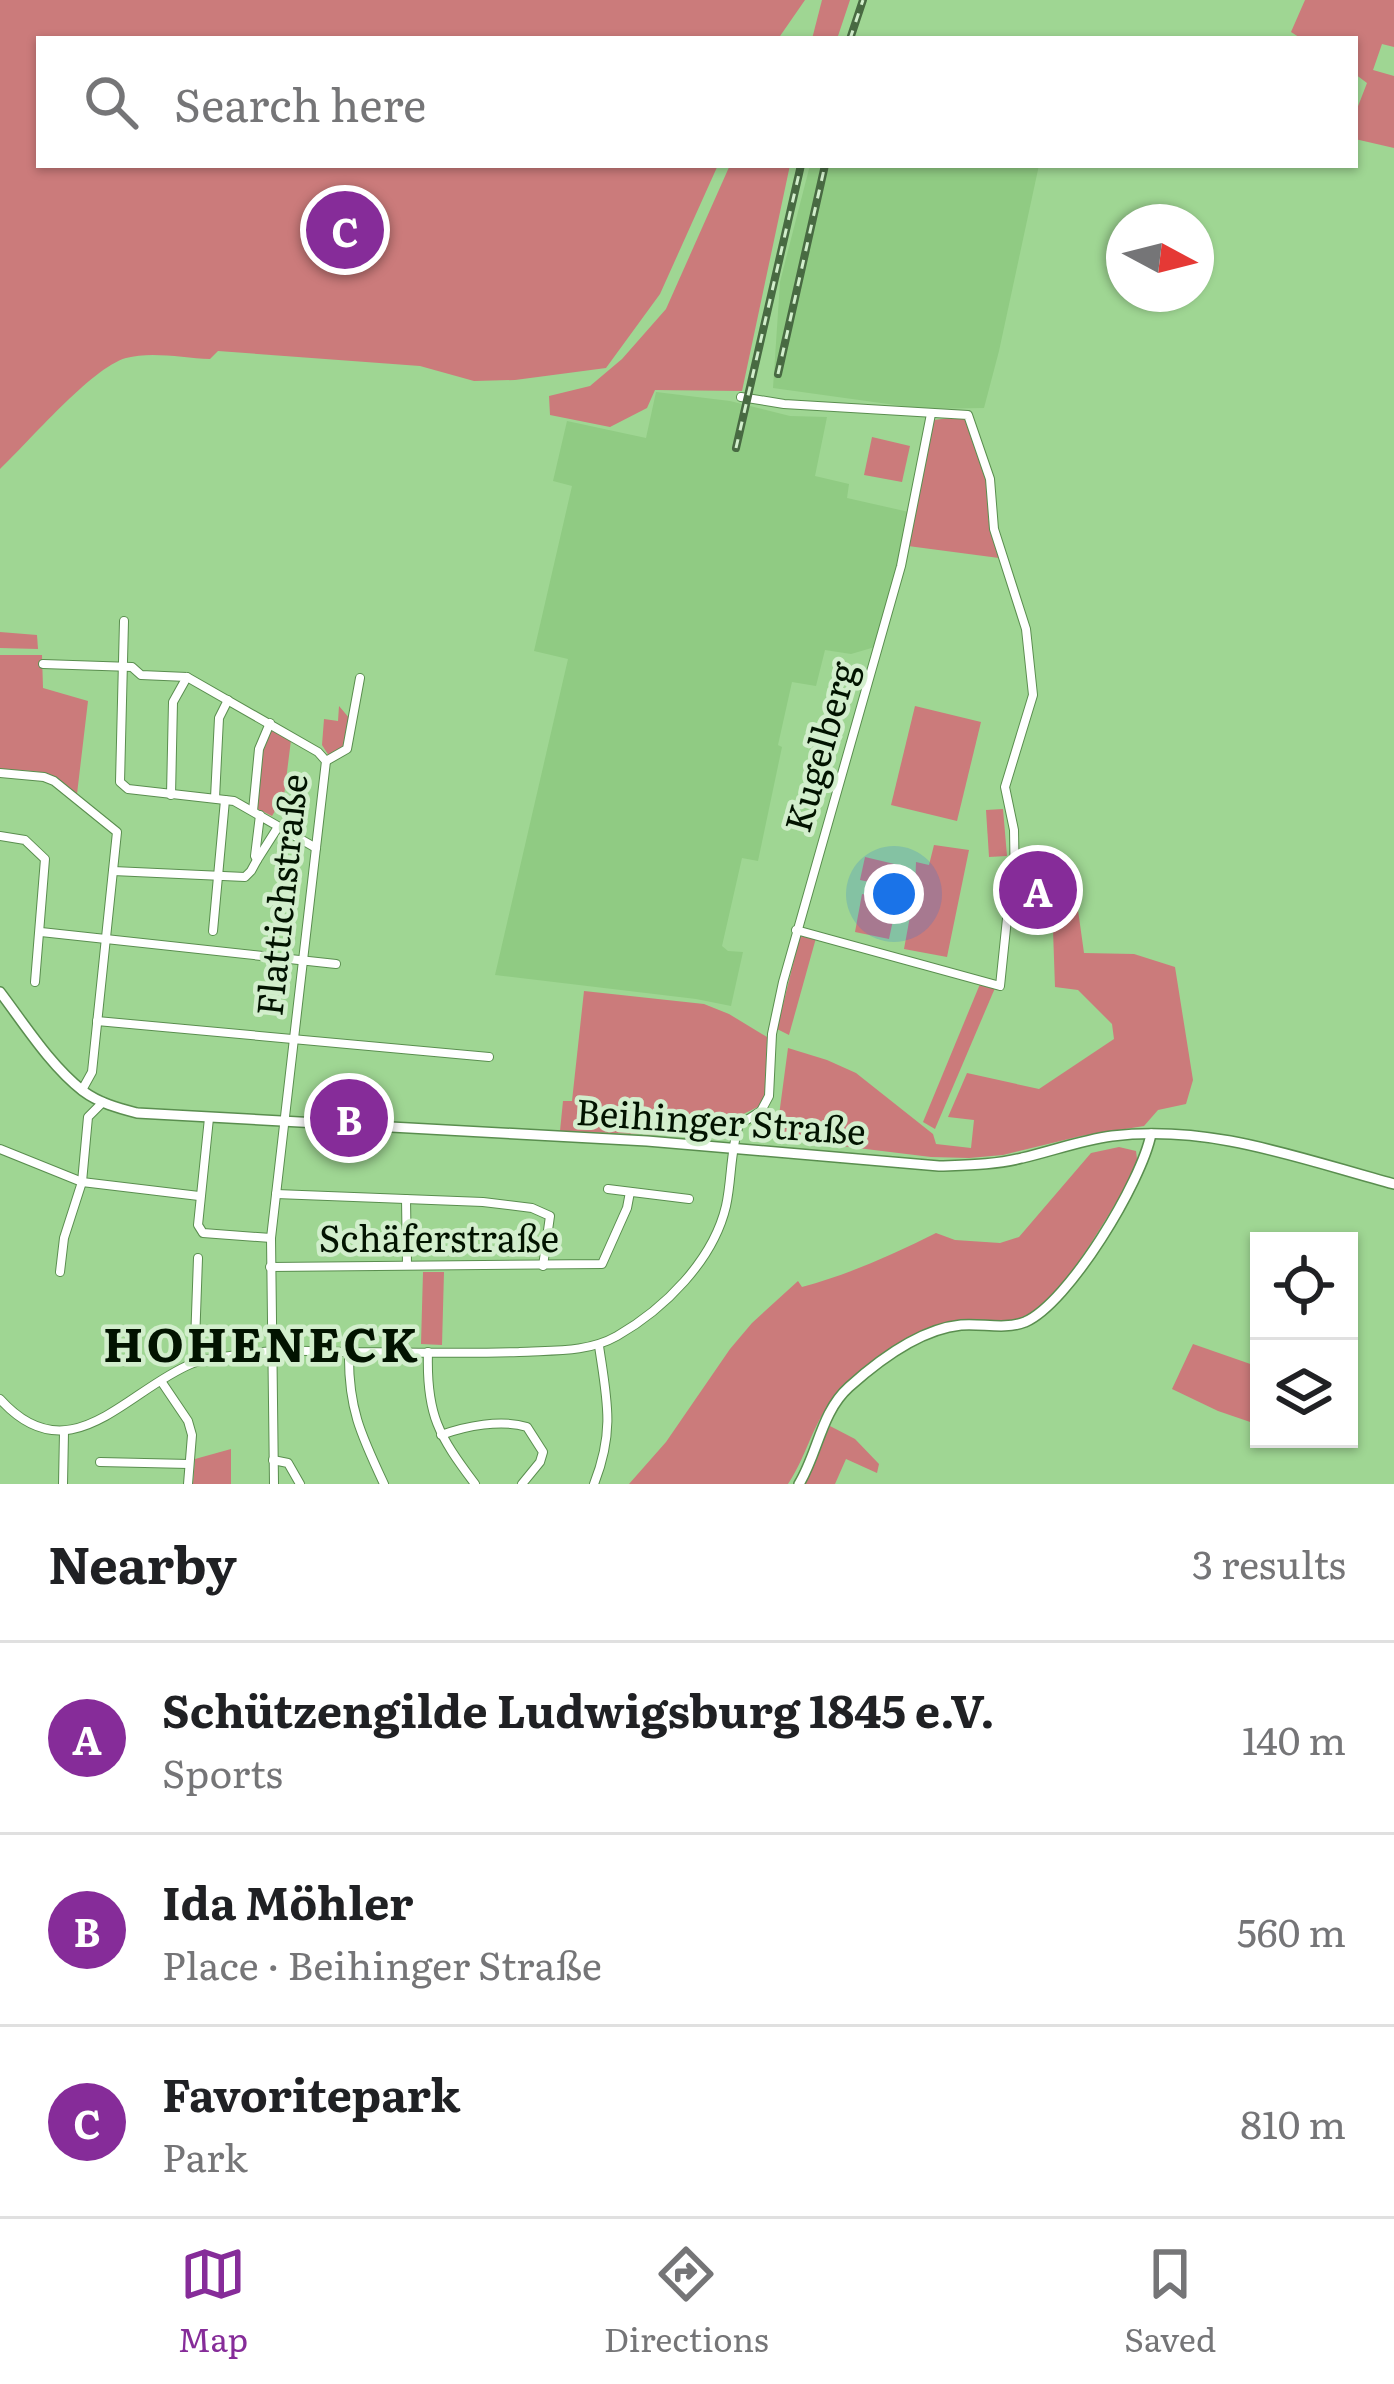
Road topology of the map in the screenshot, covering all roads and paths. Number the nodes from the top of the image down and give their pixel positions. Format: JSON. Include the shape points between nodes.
{"nodes":[{"id":1,"x":741,"y":398,"type":"dead end"},
{"id":2,"x":931,"y":414,"type":"junction"},
{"id":3,"x":124,"y":621,"type":"dead end"},
{"id":4,"x":43,"y":664,"type":"dead end"},
{"id":5,"x":122,"y":667,"type":"junction"},
{"id":6,"x":187,"y":677,"type":"junction"},
{"id":7,"x":360,"y":678,"type":"dead end"},
{"id":8,"x":228,"y":700,"type":"junction"},
{"id":9,"x":270,"y":724,"type":"junction"},
{"id":10,"x":326,"y":761,"type":"junction"},
{"id":11,"x":0,"y":773,"type":"edge"},
{"id":12,"x":171,"y":795,"type":"junction"},
{"id":13,"x":220,"y":799,"type":"junction"},
{"id":14,"x":256,"y":813,"type":"junction"},
{"id":15,"x":278,"y":826,"type":"junction"},
{"id":16,"x":0,"y":836,"type":"edge"},
{"id":17,"x":316,"y":848,"type":"junction"},
{"id":18,"x":257,"y":860,"type":"junction"},
{"id":19,"x":112,"y":871,"type":"junction"},
{"id":20,"x":219,"y":876,"type":"junction"},
{"id":21,"x":796,"y":930,"type":"junction"},
{"id":22,"x":213,"y":931,"type":"dead end"},
{"id":23,"x":40,"y":932,"type":"junction"},
{"id":24,"x":105,"y":939,"type":"junction"},
{"id":25,"x":303,"y":959,"type":"junction"},
{"id":26,"x":336,"y":964,"type":"dead end"},
{"id":27,"x":35,"y":982,"type":"dead end"},
{"id":28,"x":0,"y":992,"type":"edge"},
{"id":29,"x":98,"y":1021,"type":"junction"},
{"id":30,"x":293,"y":1038,"type":"junction"},
{"id":31,"x":488,"y":1057,"type":"dead end"},
{"id":32,"x":82,"y":1090,"type":"junction"},
{"id":33,"x":103,"y":1102,"type":"junction"},
{"id":34,"x":209,"y":1118,"type":"junction"},
{"id":35,"x":284,"y":1121,"type":"junction"},
{"id":36,"x":1151,"y":1134,"type":"junction"},
{"id":37,"x":734,"y":1148,"type":"junction"},
{"id":38,"x":0,"y":1149,"type":"edge"},
{"id":39,"x":82,"y":1182,"type":"junction"},
{"id":40,"x":1394,"y":1184,"type":"edge"},
{"id":41,"x":608,"y":1189,"type":"dead end"},
{"id":42,"x":630,"y":1192,"type":"junction"},
{"id":43,"x":276,"y":1194,"type":"junction"},
{"id":44,"x":199,"y":1196,"type":"junction"},
{"id":45,"x":406,"y":1199,"type":"junction"},
{"id":46,"x":689,"y":1199,"type":"dead end"},
{"id":47,"x":272,"y":1238,"type":"junction"},
{"id":48,"x":199,"y":1258,"type":"dead end"},
{"id":49,"x":407,"y":1265,"type":"junction"},
{"id":50,"x":543,"y":1266,"type":"junction"},
{"id":51,"x":270,"y":1267,"type":"junction"},
{"id":52,"x":60,"y":1272,"type":"dead end"},
{"id":53,"x":599,"y":1346,"type":"junction"},
{"id":54,"x":271,"y":1351,"type":"junction"},
{"id":55,"x":349,"y":1352,"type":"junction"},
{"id":56,"x":428,"y":1352,"type":"junction"},
{"id":57,"x":200,"y":1361,"type":"junction"},
{"id":58,"x":161,"y":1381,"type":"junction"},
{"id":59,"x":0,"y":1399,"type":"edge"},
{"id":60,"x":64,"y":1432,"type":"junction"},
{"id":61,"x":441,"y":1435,"type":"junction"},
{"id":62,"x":273,"y":1460,"type":"junction"},
{"id":63,"x":100,"y":1462,"type":"dead end"},
{"id":64,"x":189,"y":1464,"type":"junction"},
{"id":65,"x":63,"y":1484,"type":"edge"},
{"id":66,"x":188,"y":1484,"type":"edge"},
{"id":67,"x":274,"y":1484,"type":"edge"},
{"id":68,"x":300,"y":1484,"type":"edge"},
{"id":69,"x":384,"y":1484,"type":"edge"},
{"id":70,"x":476,"y":1484,"type":"edge"},
{"id":71,"x":523,"y":1484,"type":"edge"},
{"id":72,"x":594,"y":1484,"type":"edge"},
{"id":73,"x":799,"y":1484,"type":"edge"}],
"edges":[{"from":1,"to":2,"type":"street"},
{"from":2,"to":21,"type":"street","name":"Kugelberg","via":[[901,566]]},
{"from":2,"to":21,"type":"street","via":[[968,415],[1026,628],[1033,695],[1005,787],[1015,888],[1000,986]]},
{"from":3,"to":5,"type":"street"},
{"from":4,"to":5,"type":"street","name":"Flattichstraße"},
{"from":5,"to":6,"type":"street","name":"Flattichstraße"},
{"from":5,"to":12,"type":"street","via":[[120,782]]},
{"from":6,"to":8,"type":"street","name":"Flattichstraße"},
{"from":6,"to":12,"type":"street","via":[[173,702]]},
{"from":7,"to":10,"type":"street","via":[[347,748]]},
{"from":8,"to":9,"type":"street","name":"Flattichstraße"},
{"from":8,"to":13,"type":"street","via":[[219,718]]},
{"from":9,"to":10,"type":"street","name":"Flattichstraße"},
{"from":9,"to":14,"type":"street","via":[[259,749]]},
{"from":10,"to":17,"type":"street","name":"Flattichstraße"},
{"from":11,"to":19,"type":"street","via":[[54,782],[117,832]]},
{"from":12,"to":13,"type":"street"},
{"from":13,"to":14,"type":"street"},
{"from":13,"to":20,"type":"street"},
{"from":14,"to":15,"type":"street"},
{"from":14,"to":18,"type":"street"},
{"from":15,"to":17,"type":"street"},
{"from":15,"to":18,"type":"street"},
{"from":16,"to":23,"type":"street","via":[[25,840],[45,860]]},
{"from":17,"to":25,"type":"street","name":"Flattichstraße"},
{"from":18,"to":20,"type":"street","via":[[245,877]]},
{"from":19,"to":20,"type":"street"},
{"from":19,"to":24,"type":"street"},
{"from":20,"to":22,"type":"street"},
{"from":21,"to":37,"type":"street","name":"Kugelberg","via":[[772,1034],[770,1096],[740,1125]]},
{"from":23,"to":24,"type":"street"},
{"from":23,"to":27,"type":"street"},
{"from":24,"to":25,"type":"street"},
{"from":24,"to":29,"type":"street"},
{"from":25,"to":26,"type":"street"},
{"from":25,"to":30,"type":"street","name":"Flattichstraße"},
{"from":28,"to":32,"type":"main road","name":"Beihinger Straße"},
{"from":29,"to":30,"type":"street"},
{"from":29,"to":32,"type":"street"},
{"from":30,"to":31,"type":"street"},
{"from":30,"to":35,"type":"street","name":"Flattichstraße"},
{"from":32,"to":33,"type":"main road","name":"Beihinger Straße"},
{"from":33,"to":34,"type":"main road","name":"Beihinger Straße"},
{"from":33,"to":39,"type":"street","via":[[88,1117]]},
{"from":34,"to":35,"type":"main road","name":"Beihinger Straße"},
{"from":34,"to":44,"type":"street"},
{"from":35,"to":37,"type":"main road","name":"Beihinger Straße"},
{"from":35,"to":43,"type":"street","name":"Flattichstraße"},
{"from":36,"to":37,"type":"main road","name":"Beihinger Straße","via":[[976,1165]]},
{"from":36,"to":40,"type":"main road","name":"Beihinger Straße","via":[[1229,1139]]},
{"from":36,"to":73,"type":"main road","via":[[1133,1183],[1048,1305],[1011,1326],[932,1332],[873,1368],[835,1404]]},
{"from":37,"to":53,"type":"street","via":[[725,1209],[692,1272]]},
{"from":38,"to":39,"type":"street"},
{"from":39,"to":44,"type":"street"},
{"from":39,"to":52,"type":"street"},
{"from":41,"to":42,"type":"street"},
{"from":42,"to":46,"type":"street"},
{"from":42,"to":50,"type":"street","name":"Schäferstraße","via":[[602,1264]]},
{"from":43,"to":45,"type":"street"},
{"from":43,"to":47,"type":"street","name":"Flattichstraße"},
{"from":44,"to":47,"type":"street","via":[[203,1233]]},
{"from":45,"to":49,"type":"street"},
{"from":45,"to":50,"type":"street","via":[[542,1210],[550,1216]]},
{"from":47,"to":51,"type":"street","name":"Flattichstraße"},
{"from":48,"to":57,"type":"street"},
{"from":49,"to":50,"type":"street","name":"Schäferstraße"},
{"from":49,"to":51,"type":"street","name":"Schäferstraße"},
{"from":51,"to":54,"type":"street","name":"Flattichstraße"},
{"from":53,"to":56,"type":"street"},
{"from":53,"to":72,"type":"street","via":[[609,1429]]},
{"from":54,"to":55,"type":"street"},
{"from":54,"to":57,"type":"street"},
{"from":54,"to":62,"type":"street","name":"Flattichstraße"},
{"from":55,"to":56,"type":"street"},
{"from":55,"to":69,"type":"street","via":[[354,1414]]},
{"from":56,"to":61,"type":"street","via":[[428,1392]]},
{"from":57,"to":58,"type":"street"},
{"from":58,"to":60,"type":"street","via":[[107,1417]]},
{"from":58,"to":64,"type":"street","via":[[188,1421]]},
{"from":59,"to":60,"type":"street","via":[[34,1426]]},
{"from":60,"to":65,"type":"street"},
{"from":61,"to":70,"type":"street"},
{"from":61,"to":71,"type":"street","via":[[527,1427],[543,1452]]},
{"from":62,"to":67,"type":"street","name":"Flattichstraße"},
{"from":62,"to":68,"type":"street","via":[[288,1463]]},
{"from":63,"to":64,"type":"street"},
{"from":64,"to":66,"type":"street"}]}
